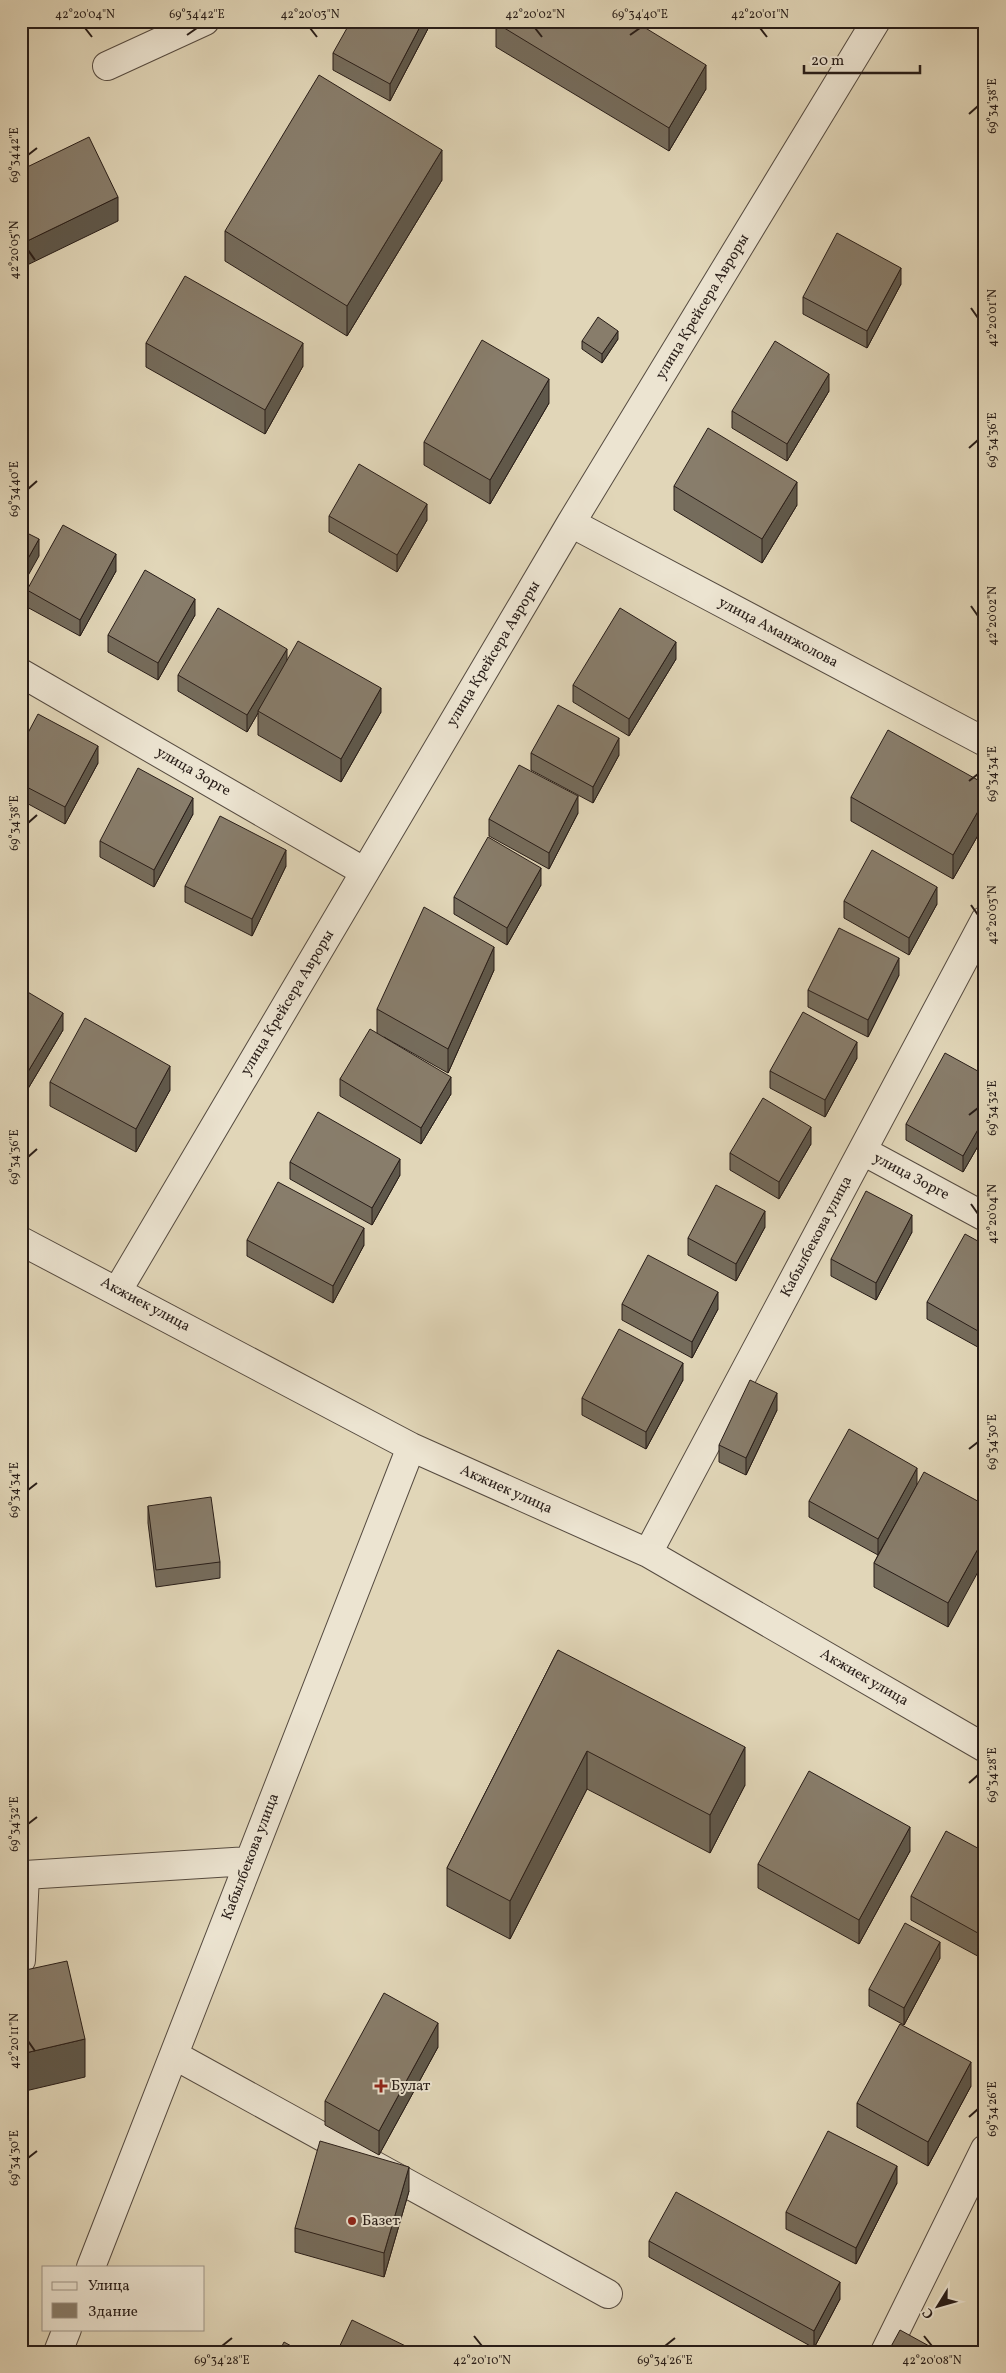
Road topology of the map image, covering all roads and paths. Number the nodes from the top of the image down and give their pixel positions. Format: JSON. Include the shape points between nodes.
{"nodes":[{"id":1,"x":205,"y":21,"type":"edge"},
{"id":2,"x":876,"y":21,"type":"edge"},
{"id":3,"x":107,"y":66,"type":"dead end"},
{"id":4,"x":571,"y":523,"type":"junction"},
{"id":5,"x":21,"y":672,"type":"edge"},
{"id":6,"x":985,"y":742,"type":"edge"},
{"id":7,"x":365,"y":872,"type":"junction"},
{"id":8,"x":985,"y":920,"type":"edge"},
{"id":9,"x":863,"y":1151,"type":"junction"},
{"id":10,"x":985,"y":1217,"type":"edge"},
{"id":11,"x":21,"y":1241,"type":"edge"},
{"id":12,"x":118,"y":1290,"type":"junction"},
{"id":13,"x":410,"y":1447,"type":"junction"},
{"id":14,"x":648,"y":1553,"type":"junction"},
{"id":15,"x":985,"y":1748,"type":"edge"},
{"id":16,"x":249,"y":1861,"type":"junction"},
{"id":17,"x":21,"y":1960,"type":"edge"},
{"id":18,"x":174,"y":2055,"type":"junction"},
{"id":19,"x":985,"y":2149,"type":"edge"},
{"id":20,"x":91,"y":2266,"type":"edge"},
{"id":21,"x":608,"y":2294,"type":"dead end"},
{"id":22,"x":67,"y":2330,"type":"edge"},
{"id":23,"x":58,"y":2352,"type":"edge"},
{"id":24,"x":885,"y":2352,"type":"edge"}],
"edges":[{"from":1,"to":3,"type":"street"},
{"from":2,"to":4,"type":"street","name":"улица Крейсера Авроры"},
{"from":4,"to":6,"type":"street","name":"улица Аманжолова"},
{"from":4,"to":7,"type":"street","name":"улица Крейсера Авроры"},
{"from":5,"to":7,"type":"street","name":"улица Зорге"},
{"from":7,"to":12,"type":"street","name":"улица Крейсера Авроры"},
{"from":8,"to":9,"type":"street","name":"Кабылбекова улица"},
{"from":9,"to":10,"type":"street","name":"улица Зорге"},
{"from":9,"to":14,"type":"street","name":"Кабылбекова улица"},
{"from":11,"to":12,"type":"street","name":"Акжиек улица"},
{"from":12,"to":13,"type":"street","name":"Акжиек улица"},
{"from":13,"to":14,"type":"street","name":"Акжиек улица"},
{"from":13,"to":16,"type":"street","name":"Кабылбекова улица"},
{"from":14,"to":15,"type":"street","name":"Акжиек улица"},
{"from":16,"to":17,"type":"street","via":[[25,1875]]},
{"from":16,"to":18,"type":"street","name":"Кабылбекова улица"},
{"from":18,"to":20,"type":"street","name":"Кабылбекова улица"},
{"from":18,"to":21,"type":"street"},
{"from":19,"to":24,"type":"street"},
{"from":22,"to":23,"type":"street"}]}
